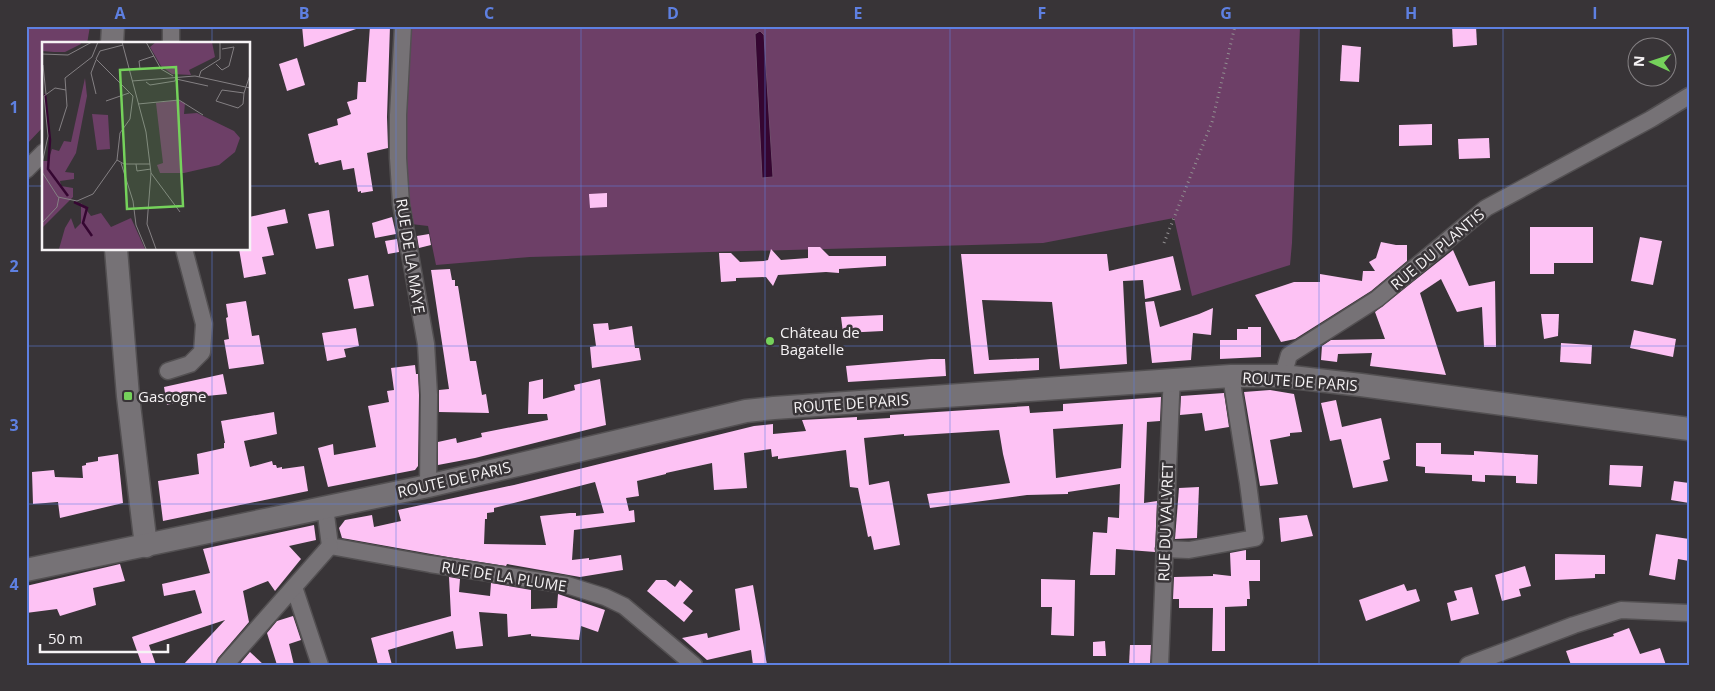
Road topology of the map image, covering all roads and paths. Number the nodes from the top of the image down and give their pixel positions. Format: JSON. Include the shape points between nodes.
{"nodes":[{"id":1,"x":171,"y":26,"type":"edge"},
{"id":2,"x":403,"y":26,"type":"edge"},
{"id":3,"x":1235,"y":26,"type":"edge"},
{"id":4,"x":171,"y":42,"type":"edge"},
{"id":5,"x":1689,"y":96,"type":"edge"},
{"id":6,"x":42,"y":154,"type":"edge"},
{"id":7,"x":26,"y":170,"type":"edge"},
{"id":8,"x":1164,"y":243,"type":"dead end"},
{"id":9,"x":116,"y":250,"type":"edge"},
{"id":10,"x":184,"y":250,"type":"edge"},
{"id":11,"x":168,"y":371,"type":"dead end"},
{"id":12,"x":1231,"y":376,"type":"junction"},
{"id":13,"x":1283,"y":376,"type":"junction"},
{"id":14,"x":1172,"y":380,"type":"junction"},
{"id":15,"x":1689,"y":429,"type":"edge"},
{"id":16,"x":428,"y":486,"type":"junction"},
{"id":17,"x":325,"y":507,"type":"junction"},
{"id":18,"x":146,"y":546,"type":"junction"},
{"id":19,"x":330,"y":546,"type":"junction"},
{"id":20,"x":1164,"y":550,"type":"junction"},
{"id":21,"x":26,"y":570,"type":"edge"},
{"id":22,"x":294,"y":587,"type":"junction"},
{"id":23,"x":1689,"y":613,"type":"edge"},
{"id":24,"x":225,"y":665,"type":"edge"},
{"id":25,"x":320,"y":665,"type":"edge"},
{"id":26,"x":694,"y":665,"type":"edge"},
{"id":27,"x":1160,"y":665,"type":"edge"},
{"id":28,"x":1468,"y":665,"type":"edge"}],
"edges":[{"from":1,"to":4,"type":"street"},
{"from":2,"to":16,"type":"street","name":"RUE DE LA MAYE","via":[[398,158],[401,204],[426,344]]},
{"from":3,"to":8,"type":"path","via":[[1212,122]]},
{"from":5,"to":13,"type":"street","name":"RUE DU PLANTIS","via":[[1486,208],[1377,299],[1289,355]]},
{"from":6,"to":7,"type":"street"},
{"from":9,"to":18,"type":"main road","via":[[128,396]]},
{"from":10,"to":11,"type":"street","via":[[204,324],[202,352],[190,364]]},
{"from":12,"to":13,"type":"main road","name":"ROUTE DE PARIS"},
{"from":12,"to":14,"type":"main road","name":"ROUTE DE PARIS"},
{"from":12,"to":20,"type":"street","via":[[1255,538],[1189,550]]},
{"from":13,"to":15,"type":"main road","name":"ROUTE DE PARIS"},
{"from":14,"to":16,"type":"main road","name":"ROUTE DE PARIS","via":[[746,411]]},
{"from":14,"to":20,"type":"street","name":"RUE DU VALVRET"},
{"from":16,"to":17,"type":"main road","name":"ROUTE DE PARIS"},
{"from":17,"to":18,"type":"main road","name":"ROUTE DE PARIS"},
{"from":17,"to":19,"type":"street"},
{"from":18,"to":21,"type":"main road","name":"ROUTE DE PARIS"},
{"from":19,"to":22,"type":"street"},
{"from":19,"to":26,"type":"street","name":"RUE DE LA PLUME","via":[[567,585],[605,597],[624,606]]},
{"from":20,"to":27,"type":"street","name":"RUE DU VALVRET"},
{"from":22,"to":24,"type":"street"},
{"from":22,"to":25,"type":"street"},
{"from":23,"to":28,"type":"street","via":[[1621,610]]}]}
